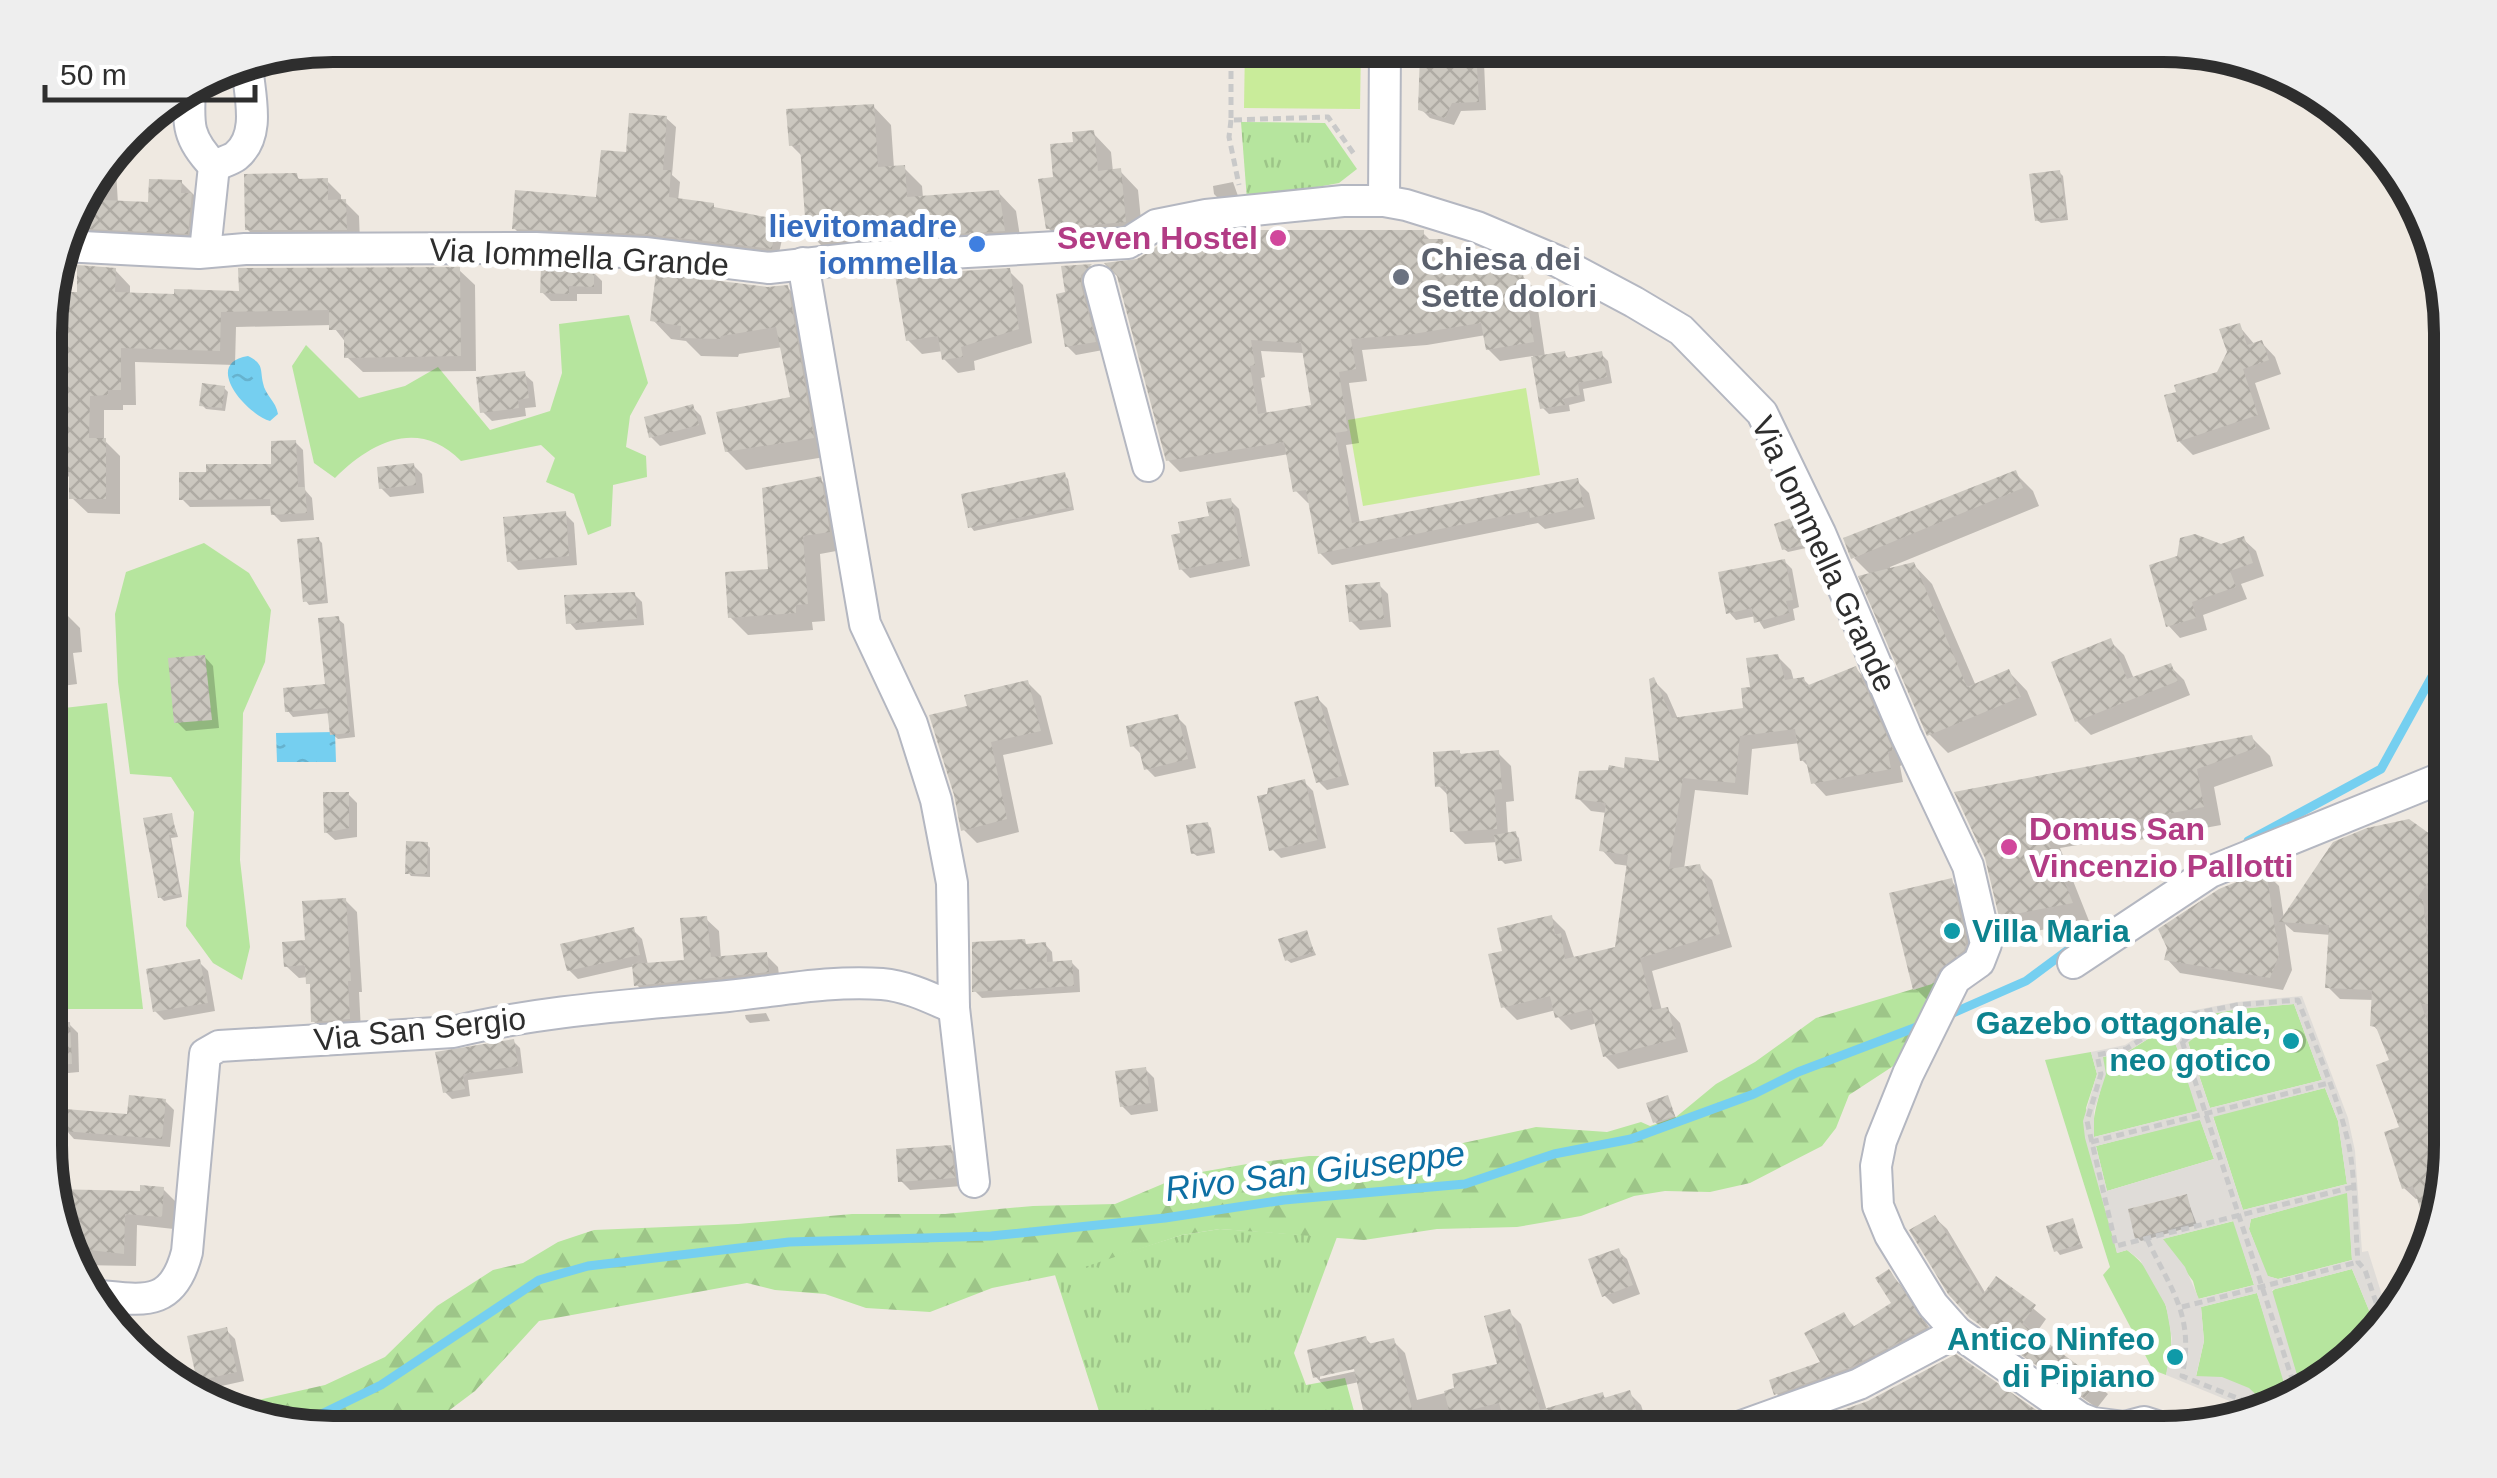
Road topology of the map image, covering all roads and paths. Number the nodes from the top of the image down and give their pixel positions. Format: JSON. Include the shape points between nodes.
{"nodes":[{"id":1,"x":1231,"y":62,"type":"edge"},
{"id":2,"x":1386,"y":62,"type":"edge"},
{"id":3,"x":249,"y":77,"type":"edge"},
{"id":4,"x":189,"y":105,"type":"edge"},
{"id":5,"x":1231,"y":120,"type":"junction"},
{"id":6,"x":1361,"y":165,"type":"dead end"},
{"id":7,"x":214,"y":166,"type":"junction"},
{"id":8,"x":1241,"y":197,"type":"dead end"},
{"id":9,"x":1384,"y":201,"type":"junction"},
{"id":10,"x":77,"y":247,"type":"edge"},
{"id":11,"x":205,"y":252,"type":"junction"},
{"id":12,"x":1096,"y":262,"type":"junction"},
{"id":13,"x":804,"y":264,"type":"junction"},
{"id":14,"x":1148,"y":466,"type":"dead end"},
{"id":15,"x":2434,"y":781,"type":"edge"},
{"id":16,"x":2073,"y":963,"type":"dead end"},
{"id":17,"x":954,"y":1008,"type":"junction"},
{"id":18,"x":2196,"y":1013,"type":"junction"},
{"id":19,"x":2158,"y":1029,"type":"junction"},
{"id":20,"x":2182,"y":1041,"type":"junction"},
{"id":21,"x":2329,"y":1083,"type":"junction"},
{"id":22,"x":2205,"y":1114,"type":"junction"},
{"id":23,"x":2091,"y":1142,"type":"junction"},
{"id":24,"x":974,"y":1182,"type":"dead end"},
{"id":25,"x":2352,"y":1187,"type":"junction"},
{"id":26,"x":2238,"y":1216,"type":"junction"},
{"id":27,"x":2147,"y":1239,"type":"junction"},
{"id":28,"x":2358,"y":1262,"type":"junction"},
{"id":29,"x":2262,"y":1288,"type":"junction"},
{"id":30,"x":109,"y":1296,"type":"edge"},
{"id":31,"x":2182,"y":1308,"type":"junction"},
{"id":32,"x":2379,"y":1310,"type":"edge"},
{"id":33,"x":1957,"y":1332,"type":"junction"},
{"id":34,"x":2293,"y":1383,"type":"edge"},
{"id":35,"x":2247,"y":1402,"type":"edge"},
{"id":36,"x":1770,"y":1415,"type":"edge"},
{"id":37,"x":2076,"y":1415,"type":"edge"}],
"edges":[{"from":1,"to":5,"type":"path"},
{"from":2,"to":9,"type":"street"},
{"from":3,"to":7,"type":"street","via":[[254,117],[246,141],[236,156]]},
{"from":4,"to":7,"type":"street","via":[[188,126]]},
{"from":5,"to":6,"type":"path","via":[[1328,117]]},
{"from":5,"to":8,"type":"path","via":[[1228,137]]},
{"from":7,"to":11,"type":"street"},
{"from":9,"to":12,"type":"street","name":"Via Iommella Grande","via":[[1206,214],[1156,225]]},
{"from":9,"to":33,"type":"street","name":"Via Iommella Grande","via":[[1477,226],[1634,302],[1681,330],[1762,413],[1968,866],[1986,944],[1979,962],[1955,979],[1908,1074],[1876,1166],[1878,1206],[1890,1235]]},
{"from":10,"to":11,"type":"street","name":"Via Iommella Grande"},
{"from":11,"to":13,"type":"street","name":"Via Iommella Grande","via":[[536,248],[769,268]]},
{"from":12,"to":13,"type":"street","name":"Via Iommella Grande"},
{"from":12,"to":14,"type":"street"},
{"from":13,"to":17,"type":"street","via":[[865,624],[912,724],[936,800],[952,882]]},
{"from":15,"to":16,"type":"street","via":[[2210,872]]},
{"from":17,"to":24,"type":"street"},
{"from":17,"to":30,"type":"street","name":"Via San Sergio","via":[[883,984],[836,985],[453,1032],[219,1046],[205,1054],[181,1274],[156,1298]]},
{"from":18,"to":19,"type":"path"},
{"from":18,"to":20,"type":"path","via":[[2195,1031]]},
{"from":18,"to":21,"type":"path","via":[[2298,1000]]},
{"from":19,"to":20,"type":"path"},
{"from":19,"to":23,"type":"path","via":[[2126,1049],[2097,1054],[2101,1074],[2088,1121]]},
{"from":20,"to":22,"type":"path"},
{"from":21,"to":22,"type":"path"},
{"from":21,"to":25,"type":"path","via":[[2350,1152]]},
{"from":22,"to":23,"type":"path"},
{"from":22,"to":26,"type":"path"},
{"from":23,"to":27,"type":"path","via":[[2116,1246]]},
{"from":25,"to":26,"type":"path"},
{"from":25,"to":28,"type":"path"},
{"from":26,"to":27,"type":"path"},
{"from":26,"to":29,"type":"path"},
{"from":27,"to":31,"type":"path"},
{"from":28,"to":29,"type":"path"},
{"from":28,"to":32,"type":"path"},
{"from":29,"to":31,"type":"path"},
{"from":29,"to":34,"type":"path"},
{"from":31,"to":35,"type":"path","via":[[2182,1376]]},
{"from":33,"to":36,"type":"street","via":[[1859,1384]]},
{"from":33,"to":37,"type":"street"}]}
